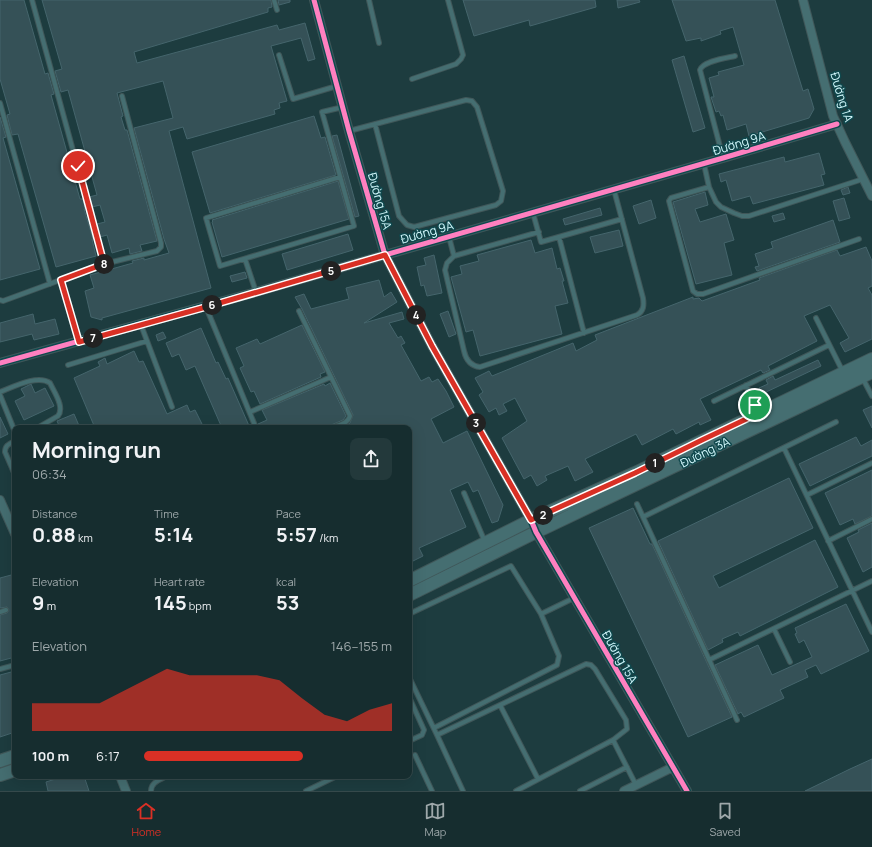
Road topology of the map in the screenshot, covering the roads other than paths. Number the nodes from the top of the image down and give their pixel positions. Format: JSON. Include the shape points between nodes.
{"nodes":[{"id":1,"x":32,"y":0,"type":"edge"},
{"id":2,"x":274,"y":0,"type":"edge"},
{"id":3,"x":314,"y":0,"type":"edge"},
{"id":4,"x":369,"y":0,"type":"edge"},
{"id":5,"x":448,"y":0,"type":"edge"},
{"id":6,"x":803,"y":0,"type":"edge"},
{"id":7,"x":277,"y":10,"type":"dead end"},
{"id":8,"x":379,"y":43,"type":"dead end"},
{"id":9,"x":279,"y":55,"type":"dead end"},
{"id":10,"x":735,"y":56,"type":"dead end"},
{"id":11,"x":412,"y":79,"type":"dead end"},
{"id":12,"x":337,"y":86,"type":"junction"},
{"id":13,"x":122,"y":96,"type":"dead end"},
{"id":14,"x":0,"y":103,"type":"edge"},
{"id":15,"x":343,"y":107,"type":"junction"},
{"id":16,"x":375,"y":124,"type":"junction"},
{"id":17,"x":836,"y":124,"type":"junction"},
{"id":18,"x":349,"y":131,"type":"junction"},
{"id":19,"x":723,"y":158,"type":"junction"},
{"id":20,"x":704,"y":164,"type":"junction"},
{"id":21,"x":340,"y":177,"type":"junction"},
{"id":22,"x":864,"y":178,"type":"junction"},
{"id":23,"x":709,"y":188,"type":"junction"},
{"id":24,"x":614,"y":190,"type":"junction"},
{"id":25,"x":872,"y":196,"type":"edge"},
{"id":26,"x":533,"y":212,"type":"junction"},
{"id":27,"x":622,"y":219,"type":"junction"},
{"id":28,"x":539,"y":232,"type":"junction"},
{"id":29,"x":449,"y":237,"type":"junction"},
{"id":30,"x":559,"y":237,"type":"junction"},
{"id":31,"x":858,"y":239,"type":"dead end"},
{"id":32,"x":385,"y":255,"type":"junction"},
{"id":33,"x":454,"y":256,"type":"junction"},
{"id":34,"x":245,"y":258,"type":"junction"},
{"id":35,"x":104,"y":264,"type":"junction"},
{"id":36,"x":61,"y":280,"type":"junction"},
{"id":37,"x":50,"y":284,"type":"junction"},
{"id":38,"x":256,"y":292,"type":"junction"},
{"id":39,"x":0,"y":300,"type":"edge"},
{"id":40,"x":206,"y":307,"type":"junction"},
{"id":41,"x":299,"y":311,"type":"dead end"},
{"id":42,"x":816,"y":318,"type":"dead end"},
{"id":43,"x":141,"y":325,"type":"junction"},
{"id":44,"x":584,"y":333,"type":"junction"},
{"id":45,"x":147,"y":341,"type":"junction"},
{"id":46,"x":79,"y":342,"type":"junction"},
{"id":47,"x":829,"y":345,"type":"junction"},
{"id":48,"x":872,"y":359,"type":"edge"},
{"id":49,"x":0,"y":363,"type":"edge"},
{"id":50,"x":68,"y":365,"type":"dead end"},
{"id":51,"x":843,"y":373,"type":"junction"},
{"id":52,"x":867,"y":374,"type":"edge"},
{"id":53,"x":331,"y":377,"type":"junction"},
{"id":54,"x":746,"y":385,"type":"junction"},
{"id":55,"x":0,"y":392,"type":"edge"},
{"id":56,"x":0,"y":395,"type":"edge"},
{"id":57,"x":872,"y":396,"type":"edge"},
{"id":58,"x":714,"y":400,"type":"dead end"},
{"id":59,"x":172,"y":407,"type":"dead end"},
{"id":60,"x":250,"y":412,"type":"junction"},
{"id":61,"x":759,"y":413,"type":"junction"},
{"id":62,"x":836,"y":422,"type":"dead end"},
{"id":63,"x":12,"y":425,"type":"edge"},
{"id":64,"x":42,"y":425,"type":"edge"},
{"id":65,"x":255,"y":425,"type":"edge"},
{"id":66,"x":339,"y":425,"type":"edge"},
{"id":67,"x":12,"y":442,"type":"edge"},
{"id":68,"x":784,"y":448,"type":"junction"},
{"id":69,"x":872,"y":463,"type":"edge"},
{"id":70,"x":12,"y":468,"type":"edge"},
{"id":71,"x":464,"y":493,"type":"dead end"},
{"id":72,"x":807,"y":495,"type":"junction"},
{"id":73,"x":0,"y":500,"type":"edge"},
{"id":74,"x":637,"y":504,"type":"dead end"},
{"id":75,"x":643,"y":517,"type":"junction"},
{"id":76,"x":872,"y":519,"type":"edge"},
{"id":77,"x":531,"y":520,"type":"junction"},
{"id":78,"x":12,"y":527,"type":"edge"},
{"id":79,"x":536,"y":532,"type":"junction"},
{"id":80,"x":828,"y":541,"type":"junction"},
{"id":81,"x":485,"y":544,"type":"junction"},
{"id":82,"x":412,"y":580,"type":"edge"},
{"id":83,"x":872,"y":581,"type":"edge"},
{"id":84,"x":852,"y":591,"type":"junction"},
{"id":85,"x":412,"y":594,"type":"edge"},
{"id":86,"x":574,"y":598,"type":"junction"},
{"id":87,"x":6,"y":610,"type":"dead end"},
{"id":88,"x":0,"y":612,"type":"edge"},
{"id":89,"x":412,"y":613,"type":"edge"},
{"id":90,"x":541,"y":614,"type":"junction"},
{"id":91,"x":774,"y":629,"type":"junction"},
{"id":92,"x":872,"y":632,"type":"edge"},
{"id":93,"x":709,"y":660,"type":"junction"},
{"id":94,"x":790,"y":662,"type":"dead end"},
{"id":95,"x":12,"y":666,"type":"edge"},
{"id":96,"x":0,"y":669,"type":"edge"},
{"id":97,"x":412,"y":682,"type":"edge"},
{"id":98,"x":412,"y":704,"type":"edge"},
{"id":99,"x":500,"y":705,"type":"junction"},
{"id":100,"x":737,"y":720,"type":"dead end"},
{"id":101,"x":434,"y":728,"type":"junction"},
{"id":102,"x":437,"y":735,"type":"junction"},
{"id":103,"x":412,"y":740,"type":"edge"},
{"id":104,"x":613,"y":740,"type":"junction"},
{"id":105,"x":415,"y":755,"type":"dead end"},
{"id":106,"x":12,"y":757,"type":"edge"},
{"id":107,"x":0,"y":761,"type":"edge"},
{"id":108,"x":627,"y":767,"type":"junction"},
{"id":109,"x":673,"y":767,"type":"junction"},
{"id":110,"x":12,"y":771,"type":"edge"},
{"id":111,"x":0,"y":774,"type":"edge"},
{"id":112,"x":121,"y":779,"type":"edge"},
{"id":113,"x":161,"y":779,"type":"edge"},
{"id":114,"x":330,"y":779,"type":"edge"},
{"id":115,"x":538,"y":779,"type":"junction"},
{"id":116,"x":636,"y":785,"type":"junction"},
{"id":117,"x":126,"y":791,"type":"edge"},
{"id":118,"x":151,"y":791,"type":"edge"},
{"id":119,"x":306,"y":791,"type":"edge"},
{"id":120,"x":432,"y":791,"type":"edge"},
{"id":121,"x":463,"y":791,"type":"edge"},
{"id":122,"x":516,"y":791,"type":"edge"},
{"id":123,"x":580,"y":791,"type":"edge"},
{"id":124,"x":624,"y":791,"type":"edge"},
{"id":125,"x":687,"y":791,"type":"edge"}],
"edges":[{"from":1,"to":35,"type":"lane"},
{"from":2,"to":7,"type":"lane"},
{"from":3,"to":12,"type":"street","name":"Đường 15A"},
{"from":4,"to":8,"type":"lane"},
{"from":5,"to":11,"type":"lane","via":[[463,55],[456,64]]},
{"from":6,"to":17,"type":"street","name":"Đường 1A"},
{"from":9,"to":12,"type":"lane","via":[[293,99]]},
{"from":10,"to":19,"type":"lane","via":[[705,64],[700,70]]},
{"from":12,"to":15,"type":"street","name":"Đường 15A"},
{"from":13,"to":35,"type":"lane","via":[[161,247],[157,251]]},
{"from":14,"to":37,"type":"lane"},
{"from":15,"to":18,"type":"street","name":"Đường 15A"},
{"from":15,"to":21,"type":"lane","via":[[322,112]]},
{"from":16,"to":16,"type":"lane","via":[[399,216],[407,225],[414,227],[426,224],[496,205],[501,200],[503,192],[477,107],[472,101],[466,100]]},
{"from":16,"to":18,"type":"lane"},
{"from":17,"to":19,"type":"street","name":"Đường 9A"},
{"from":17,"to":22,"type":"street","name":"Đường 1A"},
{"from":18,"to":32,"type":"street","name":"Đường 15A"},
{"from":19,"to":20,"type":"street","name":"Đường 9A"},
{"from":20,"to":23,"type":"lane"},
{"from":20,"to":24,"type":"street","name":"Đường 9A"},
{"from":21,"to":34,"type":"lane","via":[[354,226]]},
{"from":21,"to":34,"type":"lane","via":[[206,218],[220,266]]},
{"from":22,"to":23,"type":"lane","via":[[748,216],[721,207]]},
{"from":22,"to":25,"type":"street","name":"Đường 1A"},
{"from":23,"to":31,"type":"lane","via":[[671,198],[669,201],[693,291],[697,294]]},
{"from":24,"to":26,"type":"street","name":"Đường 9A"},
{"from":24,"to":27,"type":"lane"},
{"from":26,"to":28,"type":"lane"},
{"from":26,"to":29,"type":"street","name":"Đường 9A"},
{"from":27,"to":30,"type":"lane"},
{"from":27,"to":44,"type":"lane","via":[[643,298],[643,309],[637,315]]},
{"from":28,"to":30,"type":"lane","via":[[542,242]]},
{"from":28,"to":33,"type":"lane"},
{"from":29,"to":32,"type":"street","name":"Đường 9A"},
{"from":29,"to":33,"type":"lane"},
{"from":30,"to":44,"type":"lane"},
{"from":32,"to":38,"type":"street","name":"Đường 9A"},
{"from":32,"to":77,"type":"street","name":"Đường 15A","via":[[432,346]]},
{"from":33,"to":44,"type":"lane","via":[[447,263],[445,270],[465,356],[472,365],[480,367]]},
{"from":34,"to":38,"type":"lane"},
{"from":35,"to":36,"type":"lane"},
{"from":36,"to":37,"type":"lane"},
{"from":36,"to":46,"type":"lane"},
{"from":37,"to":39,"type":"lane"},
{"from":38,"to":40,"type":"street","name":"Đường 9A"},
{"from":40,"to":43,"type":"street","name":"Đường 9A"},
{"from":40,"to":60,"type":"lane"},
{"from":41,"to":53,"type":"lane"},
{"from":42,"to":47,"type":"lane"},
{"from":43,"to":45,"type":"lane"},
{"from":43,"to":46,"type":"street","name":"Đường 9A"},
{"from":45,"to":50,"type":"lane"},
{"from":45,"to":59,"type":"lane"},
{"from":46,"to":49,"type":"street","name":"Đường 9A"},
{"from":47,"to":51,"type":"lane"},
{"from":47,"to":54,"type":"lane"},
{"from":48,"to":51,"type":"street","name":"Đường 3A"},
{"from":51,"to":61,"type":"street","name":"Đường 3A"},
{"from":52,"to":57,"type":"lane"},
{"from":52,"to":79,"type":"street","name":"Đường 3A"},
{"from":53,"to":60,"type":"lane"},
{"from":53,"to":66,"type":"lane","via":[[350,416],[346,422]]},
{"from":54,"to":58,"type":"lane"},
{"from":54,"to":61,"type":"lane"},
{"from":55,"to":64,"type":"lane","via":[[32,380],[50,383],[61,408],[58,416]]},
{"from":56,"to":63,"type":"lane"},
{"from":60,"to":65,"type":"lane"},
{"from":61,"to":77,"type":"street","name":"Đường 3A"},
{"from":62,"to":68,"type":"lane"},
{"from":67,"to":70,"type":"lane","via":[[7,445],[5,452]]},
{"from":68,"to":72,"type":"lane"},
{"from":68,"to":75,"type":"lane"},
{"from":69,"to":72,"type":"lane"},
{"from":71,"to":81,"type":"lane"},
{"from":72,"to":80,"type":"lane"},
{"from":73,"to":78,"type":"street"},
{"from":74,"to":75,"type":"lane"},
{"from":75,"to":93,"type":"lane"},
{"from":76,"to":80,"type":"lane"},
{"from":77,"to":79,"type":"street"},
{"from":77,"to":81,"type":"street","name":"Đường 3A"},
{"from":79,"to":85,"type":"street","name":"Đường 3A"},
{"from":79,"to":86,"type":"street","name":"Đường 15A"},
{"from":80,"to":84,"type":"lane"},
{"from":81,"to":82,"type":"street","name":"Đường 3A"},
{"from":83,"to":84,"type":"lane"},
{"from":84,"to":91,"type":"lane"},
{"from":84,"to":92,"type":"lane"},
{"from":86,"to":90,"type":"lane"},
{"from":86,"to":109,"type":"street","name":"Đường 15A"},
{"from":87,"to":88,"type":"lane"},
{"from":89,"to":90,"type":"lane","via":[[511,566]]},
{"from":90,"to":101,"type":"lane","via":[[559,656],[557,665]]},
{"from":91,"to":93,"type":"lane"},
{"from":91,"to":94,"type":"lane"},
{"from":93,"to":100,"type":"lane"},
{"from":95,"to":96,"type":"lane"},
{"from":97,"to":101,"type":"lane"},
{"from":98,"to":103,"type":"lane","via":[[424,730],[422,735]]},
{"from":99,"to":102,"type":"lane"},
{"from":99,"to":104,"type":"lane","via":[[586,664],[591,665],[596,669],[626,720],[627,729]]},
{"from":99,"to":115,"type":"lane"},
{"from":101,"to":102,"type":"lane"},
{"from":102,"to":121,"type":"lane"},
{"from":104,"to":108,"type":"lane"},
{"from":104,"to":115,"type":"lane"},
{"from":105,"to":120,"type":"lane"},
{"from":106,"to":107,"type":"street"},
{"from":108,"to":116,"type":"lane"},
{"from":108,"to":123,"type":"lane"},
{"from":109,"to":116,"type":"street"},
{"from":109,"to":125,"type":"street","name":"Đường 15A"},
{"from":110,"to":111,"type":"street"},
{"from":112,"to":117,"type":"street"},
{"from":113,"to":118,"type":"lane","via":[[154,783]]},
{"from":114,"to":119,"type":"lane"},
{"from":115,"to":122,"type":"lane"},
{"from":116,"to":124,"type":"street"}]}
